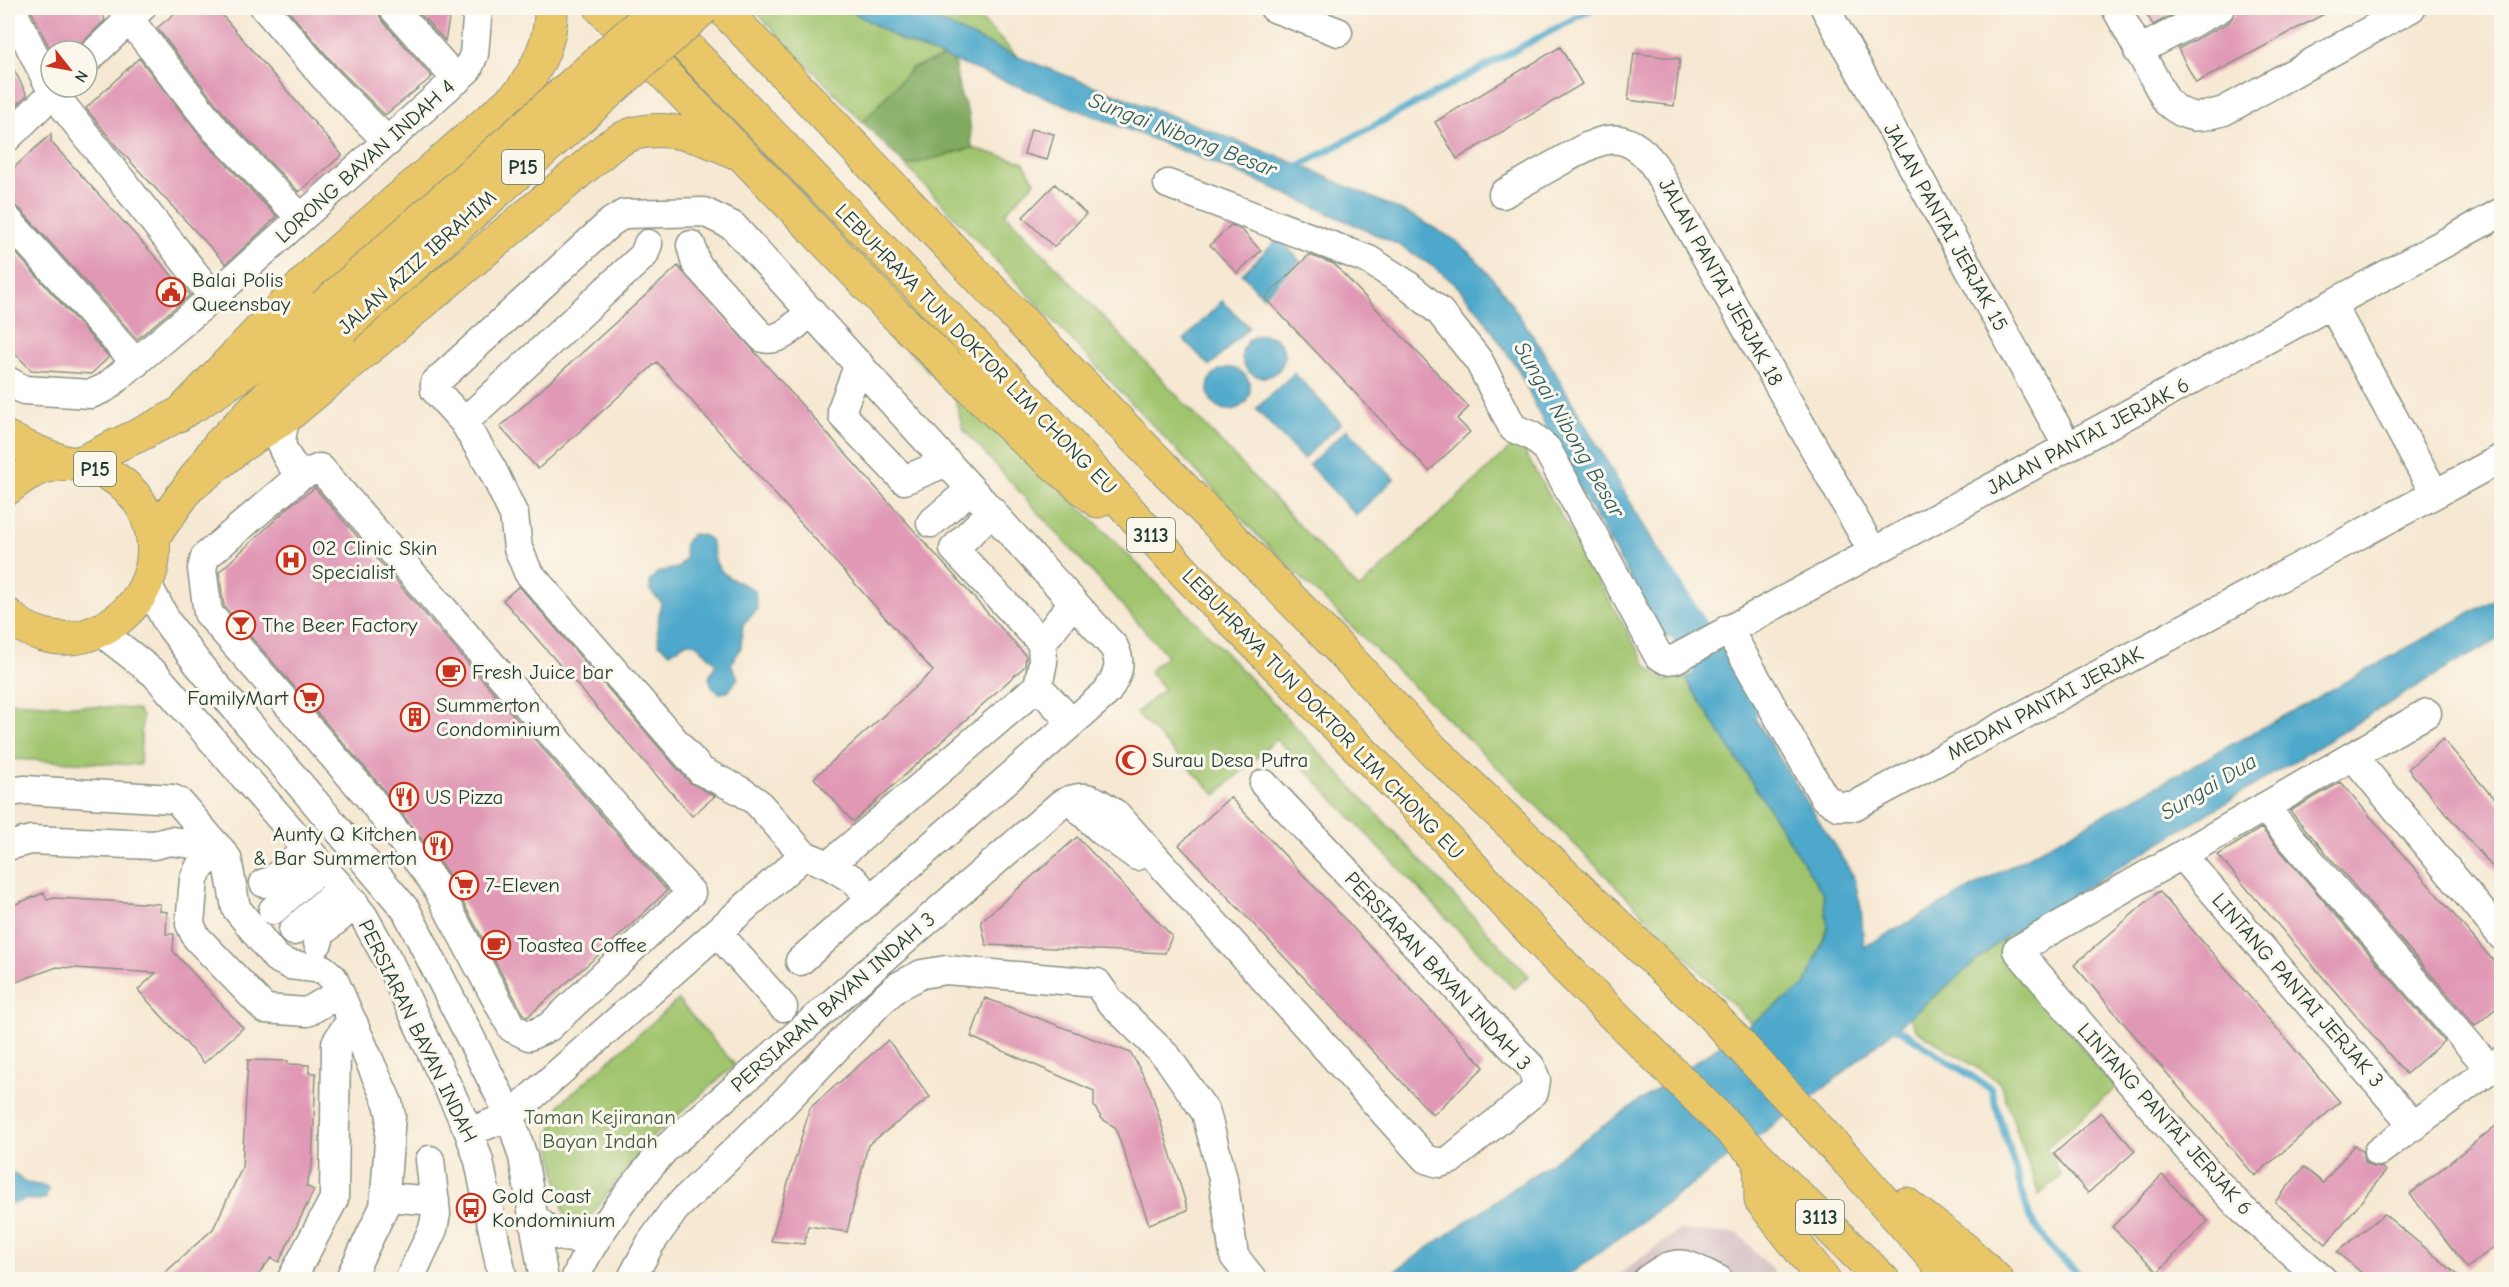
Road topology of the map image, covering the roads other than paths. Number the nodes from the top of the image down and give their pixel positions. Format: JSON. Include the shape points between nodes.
{"nodes":[{"id":1,"x":11,"y":8,"type":"edge"},
{"id":2,"x":265,"y":8,"type":"edge"},
{"id":3,"x":393,"y":8,"type":"edge"},
{"id":4,"x":478,"y":8,"type":"edge"},
{"id":5,"x":551,"y":8,"type":"edge"},
{"id":6,"x":601,"y":8,"type":"edge"},
{"id":7,"x":648,"y":8,"type":"edge"},
{"id":8,"x":658,"y":8,"type":"edge"},
{"id":9,"x":704,"y":8,"type":"edge"},
{"id":10,"x":722,"y":8,"type":"edge"},
{"id":11,"x":1274,"y":8,"type":"edge"},
{"id":12,"x":1825,"y":8,"type":"edge"},
{"id":13,"x":2115,"y":8,"type":"edge"},
{"id":14,"x":2220,"y":8,"type":"edge"},
{"id":15,"x":2411,"y":8,"type":"edge"},
{"id":16,"x":131,"y":11,"type":"edge"},
{"id":17,"x":1338,"y":32,"type":"dead end"},
{"id":18,"x":99,"y":47,"type":"edge"},
{"id":19,"x":2138,"y":51,"type":"junction"},
{"id":20,"x":39,"y":59,"type":"edge"},
{"id":21,"x":457,"y":80,"type":"junction"},
{"id":22,"x":47,"y":99,"type":"edge"},
{"id":23,"x":63,"y":99,"type":"edge"},
{"id":24,"x":8,"y":137,"type":"edge"},
{"id":25,"x":388,"y":142,"type":"junction"},
{"id":26,"x":747,"y":158,"type":"junction"},
{"id":27,"x":1168,"y":184,"type":"dead end"},
{"id":28,"x":1503,"y":194,"type":"dead end"},
{"id":29,"x":2502,"y":212,"type":"edge"},
{"id":30,"x":710,"y":213,"type":"junction"},
{"id":31,"x":624,"y":214,"type":"junction"},
{"id":32,"x":301,"y":218,"type":"junction"},
{"id":33,"x":8,"y":220,"type":"edge"},
{"id":34,"x":648,"y":244,"type":"junction"},
{"id":35,"x":691,"y":245,"type":"junction"},
{"id":36,"x":213,"y":297,"type":"junction"},
{"id":37,"x":2332,"y":305,"type":"junction"},
{"id":38,"x":811,"y":311,"type":"junction"},
{"id":39,"x":333,"y":317,"type":"junction"},
{"id":40,"x":136,"y":363,"type":"junction"},
{"id":41,"x":859,"y":364,"type":"junction"},
{"id":42,"x":8,"y":381,"type":"edge"},
{"id":43,"x":179,"y":415,"type":"junction"},
{"id":44,"x":287,"y":416,"type":"junction"},
{"id":45,"x":464,"y":422,"type":"junction"},
{"id":46,"x":8,"y":438,"type":"edge"},
{"id":47,"x":2068,"y":447,"type":"junction"},
{"id":48,"x":2502,"y":458,"type":"edge"},
{"id":49,"x":947,"y":462,"type":"junction"},
{"id":50,"x":75,"y":464,"type":"junction"},
{"id":51,"x":300,"y":476,"type":"junction"},
{"id":52,"x":192,"y":485,"type":"junction"},
{"id":53,"x":8,"y":488,"type":"edge"},
{"id":54,"x":971,"y":489,"type":"junction"},
{"id":55,"x":2435,"y":494,"type":"junction"},
{"id":56,"x":992,"y":511,"type":"junction"},
{"id":57,"x":931,"y":523,"type":"dead end"},
{"id":58,"x":153,"y":537,"type":"junction"},
{"id":59,"x":1873,"y":552,"type":"junction"},
{"id":60,"x":1187,"y":575,"type":"junction"},
{"id":61,"x":147,"y":584,"type":"junction"},
{"id":62,"x":1073,"y":602,"type":"junction"},
{"id":63,"x":16,"y":628,"type":"edge"},
{"id":64,"x":100,"y":631,"type":"junction"},
{"id":65,"x":1722,"y":633,"type":"junction"},
{"id":66,"x":1042,"y":643,"type":"junction"},
{"id":67,"x":1038,"y":686,"type":"junction"},
{"id":68,"x":2427,"y":713,"type":"dead end"},
{"id":69,"x":1072,"y":723,"type":"junction"},
{"id":70,"x":2354,"y":756,"type":"junction"},
{"id":71,"x":1264,"y":784,"type":"dead end"},
{"id":72,"x":8,"y":792,"type":"edge"},
{"id":73,"x":368,"y":796,"type":"junction"},
{"id":74,"x":2264,"y":807,"type":"junction"},
{"id":75,"x":324,"y":811,"type":"junction"},
{"id":76,"x":8,"y":846,"type":"edge"},
{"id":77,"x":219,"y":849,"type":"junction"},
{"id":78,"x":2182,"y":855,"type":"junction"},
{"id":79,"x":315,"y":857,"type":"junction"},
{"id":80,"x":816,"y":860,"type":"junction"},
{"id":81,"x":250,"y":881,"type":"junction"},
{"id":82,"x":433,"y":881,"type":"junction"},
{"id":83,"x":348,"y":896,"type":"junction"},
{"id":84,"x":871,"y":899,"type":"junction"},
{"id":85,"x":406,"y":910,"type":"junction"},
{"id":86,"x":264,"y":918,"type":"junction"},
{"id":87,"x":717,"y":932,"type":"junction"},
{"id":88,"x":2502,"y":936,"type":"edge"},
{"id":89,"x":300,"y":947,"type":"junction"},
{"id":90,"x":800,"y":961,"type":"dead end"},
{"id":91,"x":340,"y":993,"type":"junction"},
{"id":92,"x":783,"y":1007,"type":"dead end"},
{"id":93,"x":354,"y":1024,"type":"junction"},
{"id":94,"x":2496,"y":1064,"type":"edge"},
{"id":95,"x":510,"y":1116,"type":"junction"},
{"id":96,"x":2414,"y":1126,"type":"junction"},
{"id":97,"x":469,"y":1132,"type":"junction"},
{"id":98,"x":2378,"y":1152,"type":"dead end"},
{"id":99,"x":429,"y":1160,"type":"dead end"},
{"id":100,"x":1849,"y":1162,"type":"junction"},
{"id":101,"x":1764,"y":1163,"type":"junction"},
{"id":102,"x":387,"y":1197,"type":"junction"},
{"id":103,"x":435,"y":1202,"type":"junction"},
{"id":104,"x":534,"y":1217,"type":"junction"},
{"id":105,"x":612,"y":1218,"type":"junction"},
{"id":106,"x":1838,"y":1276,"type":"edge"},
{"id":107,"x":291,"y":1280,"type":"edge"},
{"id":108,"x":349,"y":1280,"type":"edge"},
{"id":109,"x":409,"y":1280,"type":"edge"},
{"id":110,"x":503,"y":1280,"type":"edge"},
{"id":111,"x":544,"y":1280,"type":"edge"},
{"id":112,"x":575,"y":1280,"type":"edge"},
{"id":113,"x":631,"y":1280,"type":"edge"},
{"id":114,"x":1253,"y":1280,"type":"edge"},
{"id":115,"x":1647,"y":1280,"type":"edge"},
{"id":116,"x":1719,"y":1280,"type":"edge"},
{"id":117,"x":1884,"y":1280,"type":"edge"},
{"id":118,"x":1953,"y":1280,"type":"edge"},
{"id":119,"x":1997,"y":1280,"type":"edge"},
{"id":120,"x":2323,"y":1280,"type":"edge"}],
"edges":[{"from":1,"to":20,"type":"street"},
{"from":2,"to":25,"type":"street","via":[[325,78]]},
{"from":3,"to":21,"type":"street"},
{"from":4,"to":21,"type":"street","name":"LORONG BAYAN INDAH 4","via":[[474,54],[468,69]]},
{"from":5,"to":43,"type":"main road","via":[[548,39],[537,69],[520,93],[316,271]]},
{"from":6,"to":26,"type":"main road"},
{"from":7,"to":60,"type":"main road","name":"LEBUHRAYA TUN DOKTOR LIM CHONG EU","number":"3113","via":[[1050,423]]},
{"from":8,"to":39,"type":"main road","name":"JALAN AZIZ IBRAHIM","number":"P15","bridge":true},
{"from":9,"to":39,"type":"main road","name":"JALAN AZIZ IBRAHIM","number":"P15","bridge":true},
{"from":10,"to":100,"type":"main road","number":"3113","via":[[1433,750],[1712,1015]]},
{"from":11,"to":17,"type":"street"},
{"from":12,"to":47,"type":"street","name":"JALAN PANTAI JERJAK 15"},
{"from":13,"to":19,"type":"street"},
{"from":14,"to":19,"type":"street"},
{"from":15,"to":19,"type":"street","via":[[2224,111],[2203,118],[2178,112],[2167,102]]},
{"from":16,"to":18,"type":"street"},
{"from":16,"to":32,"type":"street","via":[[216,130]]},
{"from":21,"to":25,"type":"street","name":"LORONG BAYAN INDAH 4"},
{"from":22,"to":24,"type":"street"},
{"from":23,"to":36,"type":"street"},
{"from":25,"to":32,"type":"street","name":"LORONG BAYAN INDAH 4"},
{"from":26,"to":44,"type":"main road","via":[[713,141],[669,130],[635,133],[610,145]]},
{"from":26,"to":60,"type":"main road","via":[[894,313],[1024,439]]},
{"from":27,"to":65,"type":"street","name":"JALAN PANTAI JERJAK 6","via":[[1369,260],[1406,283],[1440,312],[1479,361],[1513,428],[1532,436],[1547,449],[1658,656],[1675,659]]},
{"from":28,"to":59,"type":"street","name":"JALAN PANTAI JERJAK 18","via":[[1596,141],[1621,140],[1644,151]]},
{"from":29,"to":37,"type":"street","name":"JALAN PANTAI JERJAK 6"},
{"from":30,"to":31,"type":"street"},
{"from":30,"to":35,"type":"street"},
{"from":30,"to":38,"type":"street","via":[[733,226]]},
{"from":31,"to":34,"type":"street"},
{"from":31,"to":45,"type":"street","via":[[610,222],[435,383],[434,387]]},
{"from":32,"to":36,"type":"street","name":"LORONG BAYAN INDAH 4"},
{"from":33,"to":40,"type":"street"},
{"from":34,"to":35,"type":"street"},
{"from":34,"to":45,"type":"street","via":[[644,255]]},
{"from":35,"to":38,"type":"street","via":[[696,264],[763,338],[780,338]]},
{"from":36,"to":40,"type":"street","name":"LORONG BAYAN INDAH 4"},
{"from":37,"to":47,"type":"street","name":"JALAN PANTAI JERJAK 6"},
{"from":37,"to":55,"type":"street"},
{"from":38,"to":41,"type":"street"},
{"from":39,"to":43,"type":"main road","name":"JALAN AZIZ IBRAHIM","number":"P15","via":[[279,347]]},
{"from":39,"to":52,"type":"main road","name":"JALAN AZIZ IBRAHIM","number":"P15","via":[[218,446]]},
{"from":40,"to":42,"type":"street","name":"LORONG BAYAN INDAH 4","via":[[105,388],[91,394],[24,390]]},
{"from":41,"to":49,"type":"street"},
{"from":41,"to":49,"type":"street","via":[[842,409],[843,416],[904,480]]},
{"from":43,"to":50,"type":"main road","name":"JALAN AZIZ IBRAHIM","number":"P15"},
{"from":44,"to":51,"type":"street","via":[[280,436],[283,452]]},
{"from":44,"to":52,"type":"main road","via":[[240,446]]},
{"from":45,"to":80,"type":"street","via":[[514,515],[518,548],[528,572],[700,771],[757,802]]},
{"from":46,"to":50,"type":"main road","via":[[22,448]]},
{"from":47,"to":59,"type":"street","name":"JALAN PANTAI JERJAK 6"},
{"from":48,"to":55,"type":"street","name":"MEDAN PANTAI JERJAK"},
{"from":49,"to":54,"type":"street"},
{"from":50,"to":53,"type":"main road","number":"P15","via":[[49,465],[24,475]]},
{"from":50,"to":58,"type":"main road","number":"P15","via":[[103,471],[127,487],[144,510]]},
{"from":51,"to":73,"type":"street","via":[[205,557],[202,569],[208,613]]},
{"from":51,"to":82,"type":"street","via":[[320,468],[691,893],[549,1027],[529,1036],[512,1028]]},
{"from":52,"to":58,"type":"main road","name":"JALAN AZIZ IBRAHIM","number":"P15"},
{"from":54,"to":56,"type":"street"},
{"from":54,"to":57,"type":"street"},
{"from":55,"to":65,"type":"street","name":"MEDAN PANTAI JERJAK","via":[[1854,806],[1838,806],[1824,797]]},
{"from":56,"to":62,"type":"street"},
{"from":56,"to":66,"type":"street","via":[[954,549]]},
{"from":58,"to":61,"type":"main road","number":"P15","via":[[153,561]]},
{"from":59,"to":65,"type":"street","name":"JALAN PANTAI JERJAK 6"},
{"from":60,"to":101,"type":"main road","name":"LEBUHRAYA TUN DOKTOR LIM CHONG EU","number":"3113","via":[[1413,803],[1565,967]]},
{"from":61,"to":64,"type":"main road","number":"P15","via":[[135,604]]},
{"from":61,"to":75,"type":"street","name":"PERSIARAN BAYAN INDAH","via":[[167,622],[198,664]]},
{"from":62,"to":66,"type":"street"},
{"from":62,"to":69,"type":"street","via":[[1114,647],[1120,659],[1119,670],[1107,692]]},
{"from":63,"to":64,"type":"main road","number":"P15","via":[[55,637],[78,637]]},
{"from":64,"to":79,"type":"street","name":"PERSIARAN BAYAN INDAH","via":[[155,674]]},
{"from":66,"to":67,"type":"street"},
{"from":67,"to":69,"type":"street"},
{"from":67,"to":80,"type":"street"},
{"from":68,"to":70,"type":"street"},
{"from":69,"to":84,"type":"street"},
{"from":70,"to":74,"type":"street"},
{"from":70,"to":88,"type":"street"},
{"from":71,"to":105,"type":"street","name":"PERSIARAN BAYAN INDAH 3","via":[[1531,1067],[1536,1080],[1534,1092],[1450,1160],[1438,1163],[1426,1159],[1117,815],[1090,797],[1061,804],[664,1150]]},
{"from":72,"to":77,"type":"street","via":[[167,796],[179,802]]},
{"from":73,"to":75,"type":"street"},
{"from":73,"to":82,"type":"street"},
{"from":74,"to":78,"type":"street"},
{"from":74,"to":94,"type":"street"},
{"from":75,"to":85,"type":"street","name":"PERSIARAN BAYAN INDAH"},
{"from":76,"to":77,"type":"street","via":[[31,840],[154,845],[170,841]]},
{"from":77,"to":81,"type":"street"},
{"from":77,"to":91,"type":"street","via":[[199,868],[194,879],[190,924],[196,937],[265,1009],[307,1012]]},
{"from":78,"to":96,"type":"street","name":"LINTANG PANTAI JERJAK 3"},
{"from":78,"to":120,"type":"street","name":"LINTANG PANTAI JERJAK 6","via":[[2017,950],[2211,1176],[2242,1209]]},
{"from":79,"to":81,"type":"street","via":[[272,881]]},
{"from":79,"to":83,"type":"street","name":"PERSIARAN BAYAN INDAH"},
{"from":79,"to":86,"type":"street"},
{"from":80,"to":84,"type":"street","via":[[854,880]]},
{"from":80,"to":87,"type":"street"},
{"from":81,"to":86,"type":"street","via":[[234,904]]},
{"from":82,"to":85,"type":"street"},
{"from":83,"to":89,"type":"street","via":[[321,933]]},
{"from":83,"to":97,"type":"street","name":"PERSIARAN BAYAN INDAH","via":[[389,962]]},
{"from":84,"to":90,"type":"street"},
{"from":85,"to":95,"type":"street","name":"PERSIARAN BAYAN INDAH"},
{"from":86,"to":89,"type":"street"},
{"from":87,"to":92,"type":"street"},
{"from":87,"to":95,"type":"street"},
{"from":89,"to":91,"type":"street","via":[[329,973]]},
{"from":91,"to":93,"type":"street"},
{"from":93,"to":102,"type":"street","via":[[391,1116]]},
{"from":93,"to":107,"type":"street","via":[[336,1042],[334,1200]]},
{"from":94,"to":96,"type":"street"},
{"from":95,"to":97,"type":"street"},
{"from":95,"to":104,"type":"street","name":"PERSIARAN BAYAN INDAH","via":[[523,1157]]},
{"from":96,"to":98,"type":"street"},
{"from":97,"to":110,"type":"street","name":"PERSIARAN BAYAN INDAH","via":[[479,1161]]},
{"from":99,"to":103,"type":"street"},
{"from":100,"to":118,"type":"main road","number":"3113"},
{"from":100,"to":119,"type":"main road","via":[[1963,1248]]},
{"from":101,"to":106,"type":"main road","via":[[1784,1205]]},
{"from":101,"to":117,"type":"main road","name":"LEBUHRAYA TUN DOKTOR LIM CHONG EU","number":"3113"},
{"from":102,"to":103,"type":"street"},
{"from":102,"to":108,"type":"street"},
{"from":103,"to":109,"type":"street","via":[[433,1229]]},
{"from":104,"to":105,"type":"street","name":"PERSIARAN BAYAN INDAH 3","via":[[562,1238],[589,1234]]},
{"from":104,"to":111,"type":"street","name":"PERSIARAN BAYAN INDAH"},
{"from":105,"to":112,"type":"street","name":"PERSIARAN BAYAN INDAH 3"},
{"from":113,"to":114,"type":"street","via":[[675,1209],[879,1003],[897,987],[922,974],[946,970],[1097,983],[1168,1058],[1206,1113],[1223,1179],[1234,1256]]},
{"from":115,"to":116,"type":"street","via":[[1664,1267],[1681,1263]]}]}
